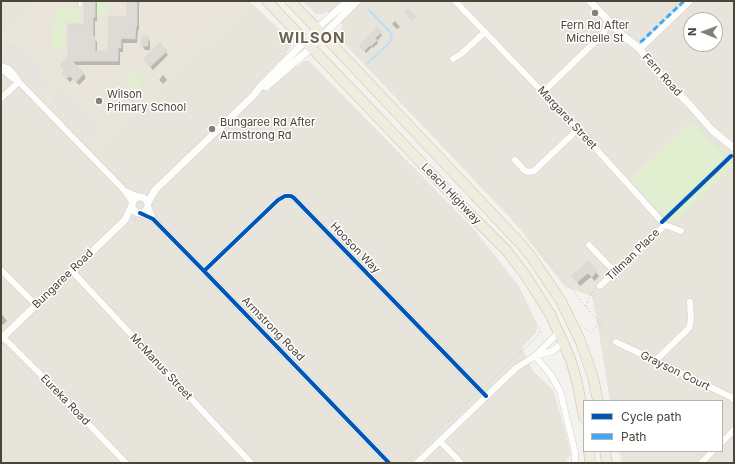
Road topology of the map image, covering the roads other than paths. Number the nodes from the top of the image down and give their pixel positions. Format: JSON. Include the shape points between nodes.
{"nodes":[{"id":1,"x":80,"y":1,"type":"edge"},
{"id":2,"x":267,"y":1,"type":"edge"},
{"id":3,"x":290,"y":1,"type":"edge"},
{"id":4,"x":348,"y":1,"type":"edge"},
{"id":5,"x":357,"y":1,"type":"edge"},
{"id":6,"x":455,"y":1,"type":"edge"},
{"id":7,"x":590,"y":1,"type":"edge"},
{"id":8,"x":690,"y":1,"type":"edge"},
{"id":9,"x":80,"y":5,"type":"dead end"},
{"id":10,"x":606,"y":18,"type":"junction"},
{"id":11,"x":320,"y":32,"type":"junction"},
{"id":12,"x":485,"y":32,"type":"junction"},
{"id":13,"x":308,"y":44,"type":"junction"},
{"id":14,"x":640,"y":49,"type":"junction"},
{"id":15,"x":453,"y":59,"type":"dead end"},
{"id":16,"x":2,"y":65,"type":"edge"},
{"id":17,"x":19,"y":82,"type":"junction"},
{"id":18,"x":543,"y":92,"type":"junction"},
{"id":19,"x":1,"y":98,"type":"edge"},
{"id":20,"x":578,"y":129,"type":"junction"},
{"id":21,"x":734,"y":148,"type":"edge"},
{"id":22,"x":515,"y":160,"type":"dead end"},
{"id":23,"x":124,"y":190,"type":"junction"},
{"id":24,"x":155,"y":190,"type":"junction"},
{"id":25,"x":140,"y":197,"type":"junction"},
{"id":26,"x":132,"y":204,"type":"junction"},
{"id":27,"x":148,"y":205,"type":"junction"},
{"id":28,"x":138,"y":215,"type":"junction"},
{"id":29,"x":153,"y":219,"type":"junction"},
{"id":30,"x":125,"y":220,"type":"junction"},
{"id":31,"x":665,"y":224,"type":"junction"},
{"id":32,"x":681,"y":231,"type":"dead end"},
{"id":33,"x":589,"y":244,"type":"dead end"},
{"id":34,"x":1,"y":270,"type":"edge"},
{"id":35,"x":72,"y":271,"type":"junction"},
{"id":36,"x":204,"y":271,"type":"junction"},
{"id":37,"x":615,"y":272,"type":"junction"},
{"id":38,"x":544,"y":276,"type":"junction"},
{"id":39,"x":600,"y":286,"type":"road end"},
{"id":40,"x":690,"y":302,"type":"dead end"},
{"id":41,"x":36,"y":305,"type":"junction"},
{"id":42,"x":558,"y":330,"type":"junction"},
{"id":43,"x":2,"y":338,"type":"edge"},
{"id":44,"x":563,"y":342,"type":"junction"},
{"id":45,"x":616,"y":342,"type":"road end"},
{"id":46,"x":535,"y":356,"type":"junction"},
{"id":47,"x":655,"y":361,"type":"junction"},
{"id":48,"x":486,"y":396,"type":"junction"},
{"id":49,"x":598,"y":400,"type":"edge"},
{"id":50,"x":734,"y":400,"type":"edge"},
{"id":51,"x":583,"y":413,"type":"edge"},
{"id":52,"x":734,"y":430,"type":"edge"},
{"id":53,"x":440,"y":441,"type":"junction"},
{"id":54,"x":723,"y":441,"type":"edge"},
{"id":55,"x":589,"y":452,"type":"edge"},
{"id":56,"x":606,"y":452,"type":"edge"},
{"id":57,"x":712,"y":452,"type":"edge"},
{"id":58,"x":575,"y":462,"type":"edge"},
{"id":59,"x":126,"y":463,"type":"edge"},
{"id":60,"x":251,"y":463,"type":"edge"},
{"id":61,"x":390,"y":463,"type":"edge"},
{"id":62,"x":417,"y":463,"type":"edge"},
{"id":63,"x":461,"y":463,"type":"edge"},
{"id":64,"x":590,"y":463,"type":"edge"},
{"id":65,"x":607,"y":463,"type":"edge"},
{"id":66,"x":701,"y":463,"type":"edge"}],
"edges":[{"from":1,"to":9,"type":"lane"},
{"from":2,"to":13,"type":"highway","name":"Leach Highway"},
{"from":3,"to":11,"type":"highway","name":"Leach Highway"},
{"from":4,"to":11,"type":"street"},
{"from":5,"to":11,"type":"street"},
{"from":6,"to":12,"type":"street","name":"Margaret Street"},
{"from":7,"to":10,"type":"street","name":"Fern Road"},
{"from":8,"to":14,"type":"street"},
{"from":10,"to":14,"type":"street","name":"Fern Road"},
{"from":10,"to":18,"type":"street","via":[[603,34]]},
{"from":11,"to":13,"type":"street"},
{"from":11,"to":38,"type":"highway","name":"Leach Highway","via":[[519,242]]},
{"from":12,"to":15,"type":"street"},
{"from":12,"to":18,"type":"street","name":"Margaret Street"},
{"from":13,"to":24,"type":"street"},
{"from":13,"to":42,"type":"highway","name":"Leach Highway","via":[[507,251],[526,276]]},
{"from":14,"to":21,"type":"street","name":"Fern Road","via":[[655,70],[712,130]]},
{"from":16,"to":17,"type":"street","via":[[11,71]]},
{"from":17,"to":19,"type":"street"},
{"from":17,"to":23,"type":"street"},
{"from":18,"to":20,"type":"street","name":"Margaret Street"},
{"from":20,"to":22,"type":"street","via":[[534,171],[525,171]]},
{"from":20,"to":31,"type":"street","name":"Margaret Street"},
{"from":23,"to":25,"type":"street"},
{"from":23,"to":26,"type":"street"},
{"from":24,"to":25,"type":"street"},
{"from":24,"to":27,"type":"street"},
{"from":25,"to":26,"type":"street"},
{"from":25,"to":27,"type":"street","via":[[146,199]]},
{"from":26,"to":28,"type":"street"},
{"from":26,"to":30,"type":"street","name":"Bungaree Road"},
{"from":27,"to":28,"type":"street","via":[[145,211]]},
{"from":27,"to":29,"type":"street","name":"Armstrong Road"},
{"from":28,"to":29,"type":"street","name":"Armstrong Road"},
{"from":28,"to":30,"type":"street","name":"Bungaree Road"},
{"from":29,"to":36,"type":"street","name":"Armstrong Road"},
{"from":30,"to":35,"type":"street","name":"Bungaree Road"},
{"from":31,"to":32,"type":"street","name":"Margaret Street"},
{"from":31,"to":37,"type":"street","name":"Tillman Place"},
{"from":33,"to":37,"type":"street"},
{"from":34,"to":41,"type":"street"},
{"from":35,"to":41,"type":"street","name":"Bungaree Road"},
{"from":35,"to":60,"type":"street","name":"McManus Street"},
{"from":36,"to":48,"type":"street","name":"Hooson Way","via":[[278,200],[284,196],[291,196]]},
{"from":36,"to":61,"type":"street","name":"Armstrong Road"},
{"from":37,"to":39,"type":"street","name":"Tillman Place"},
{"from":38,"to":44,"type":"highway","via":[[567,327]]},
{"from":38,"to":49,"type":"highway","name":"Leach Highway","via":[[561,301],[580,340]]},
{"from":40,"to":47,"type":"street","via":[[689,328]]},
{"from":41,"to":43,"type":"street","name":"Bungaree Road"},
{"from":42,"to":44,"type":"highway","name":"Leach Highway"},
{"from":42,"to":46,"type":"street"},
{"from":43,"to":59,"type":"street","name":"Eureka Road"},
{"from":44,"to":46,"type":"street","via":[[552,351]]},
{"from":44,"to":51,"type":"highway","name":"Leach Highway","via":[[577,382]]},
{"from":45,"to":47,"type":"street","name":"Grayson Court"},
{"from":46,"to":48,"type":"street","via":[[516,368]]},
{"from":46,"to":58,"type":"street","via":[[560,391],[573,441]]},
{"from":47,"to":50,"type":"street","name":"Grayson Court"},
{"from":48,"to":53,"type":"street"},
{"from":52,"to":54,"type":"street"},
{"from":53,"to":62,"type":"street"},
{"from":53,"to":63,"type":"street"},
{"from":55,"to":64,"type":"highway"},
{"from":56,"to":65,"type":"highway"},
{"from":57,"to":66,"type":"street"}]}
